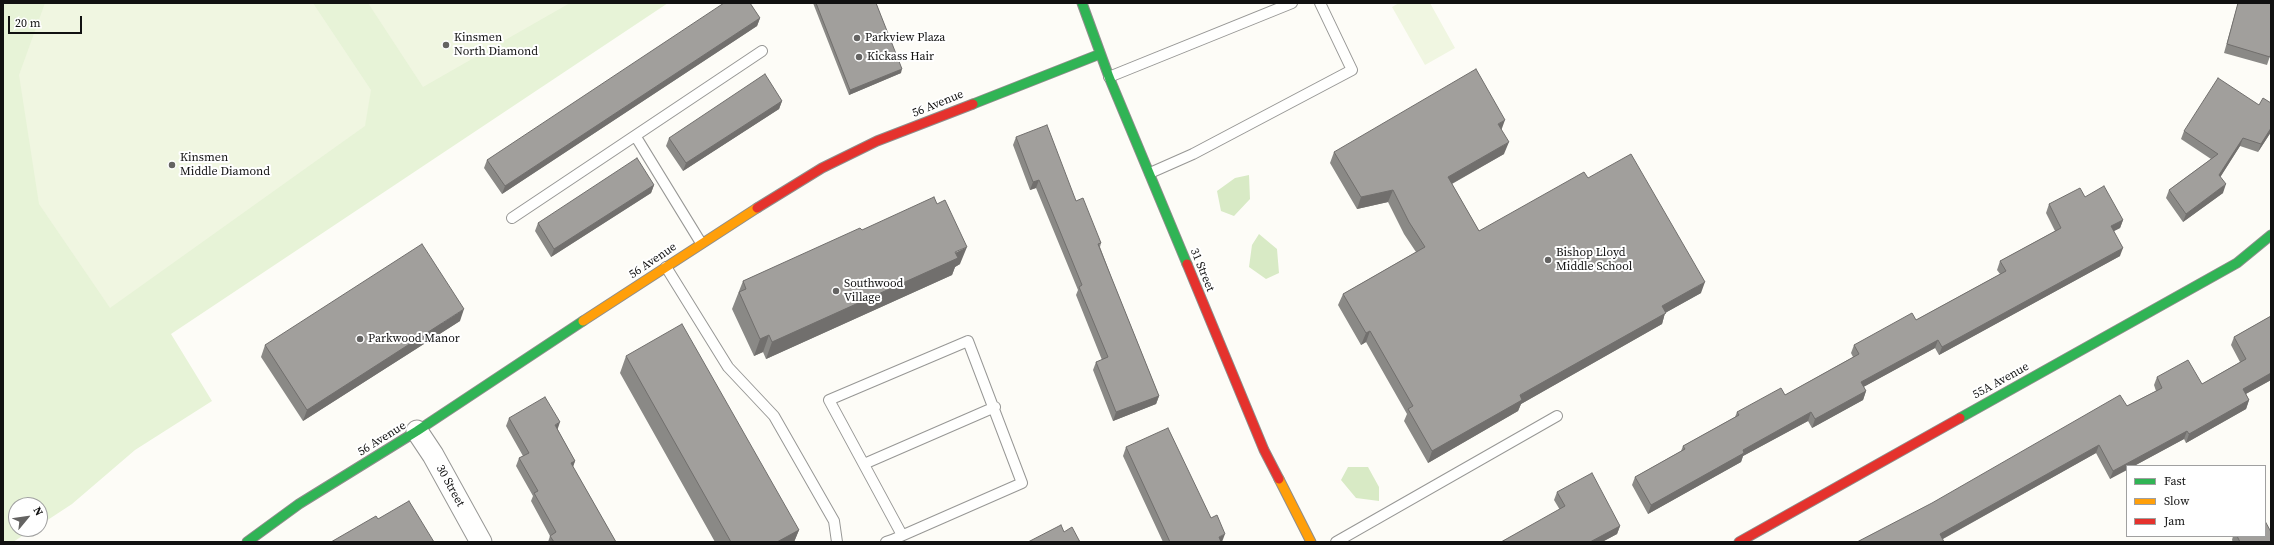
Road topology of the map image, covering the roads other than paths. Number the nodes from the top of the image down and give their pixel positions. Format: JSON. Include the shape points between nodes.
{"nodes":[{"id":1,"x":1082,"y":3,"type":"edge"},
{"id":2,"x":1292,"y":3,"type":"edge"},
{"id":3,"x":1320,"y":3,"type":"edge"},
{"id":4,"x":762,"y":51,"type":"dead end"},
{"id":5,"x":1100,"y":54,"type":"junction"},
{"id":6,"x":1109,"y":77,"type":"junction"},
{"id":7,"x":636,"y":137,"type":"junction"},
{"id":8,"x":1150,"y":173,"type":"junction"},
{"id":9,"x":512,"y":218,"type":"dead end"},
{"id":10,"x":2271,"y":235,"type":"edge"},
{"id":11,"x":701,"y":242,"type":"junction"},
{"id":12,"x":666,"y":267,"type":"junction"},
{"id":13,"x":995,"y":407,"type":"junction"},
{"id":14,"x":1558,"y":416,"type":"dead end"},
{"id":15,"x":417,"y":431,"type":"junction"},
{"id":16,"x":864,"y":464,"type":"junction"},
{"id":17,"x":902,"y":535,"type":"junction"},
{"id":18,"x":247,"y":542,"type":"edge"},
{"id":19,"x":481,"y":542,"type":"edge"},
{"id":20,"x":837,"y":542,"type":"edge"},
{"id":21,"x":886,"y":542,"type":"edge"},
{"id":22,"x":1311,"y":542,"type":"edge"},
{"id":23,"x":1336,"y":542,"type":"edge"},
{"id":24,"x":1739,"y":542,"type":"edge"}],
"edges":[{"from":1,"to":5,"type":"street","name":"31 Street"},
{"from":2,"to":6,"type":"lane"},
{"from":3,"to":8,"type":"lane","via":[[1352,70],[1193,154]]},
{"from":4,"to":7,"type":"lane"},
{"from":5,"to":6,"type":"street","name":"31 Street"},
{"from":5,"to":11,"type":"street","name":"56 Avenue","via":[[877,141],[822,168]]},
{"from":6,"to":8,"type":"street","name":"31 Street"},
{"from":7,"to":9,"type":"lane"},
{"from":7,"to":11,"type":"lane"},
{"from":8,"to":22,"type":"street","name":"31 Street","via":[[1264,450]]},
{"from":10,"to":24,"type":"street","name":"55A Avenue","via":[[2237,263]]},
{"from":11,"to":12,"type":"street","name":"56 Avenue"},
{"from":12,"to":15,"type":"street","name":"56 Avenue"},
{"from":12,"to":20,"type":"lane","via":[[728,367],[774,416],[834,520]]},
{"from":13,"to":16,"type":"lane"},
{"from":13,"to":16,"type":"lane","via":[[968,341],[830,400]]},
{"from":13,"to":17,"type":"lane","via":[[1022,482]]},
{"from":14,"to":23,"type":"lane"},
{"from":15,"to":18,"type":"street","name":"56 Avenue","via":[[299,504]]},
{"from":15,"to":19,"type":"street","name":"30 Street"},
{"from":16,"to":17,"type":"lane"},
{"from":17,"to":21,"type":"lane"}]}
